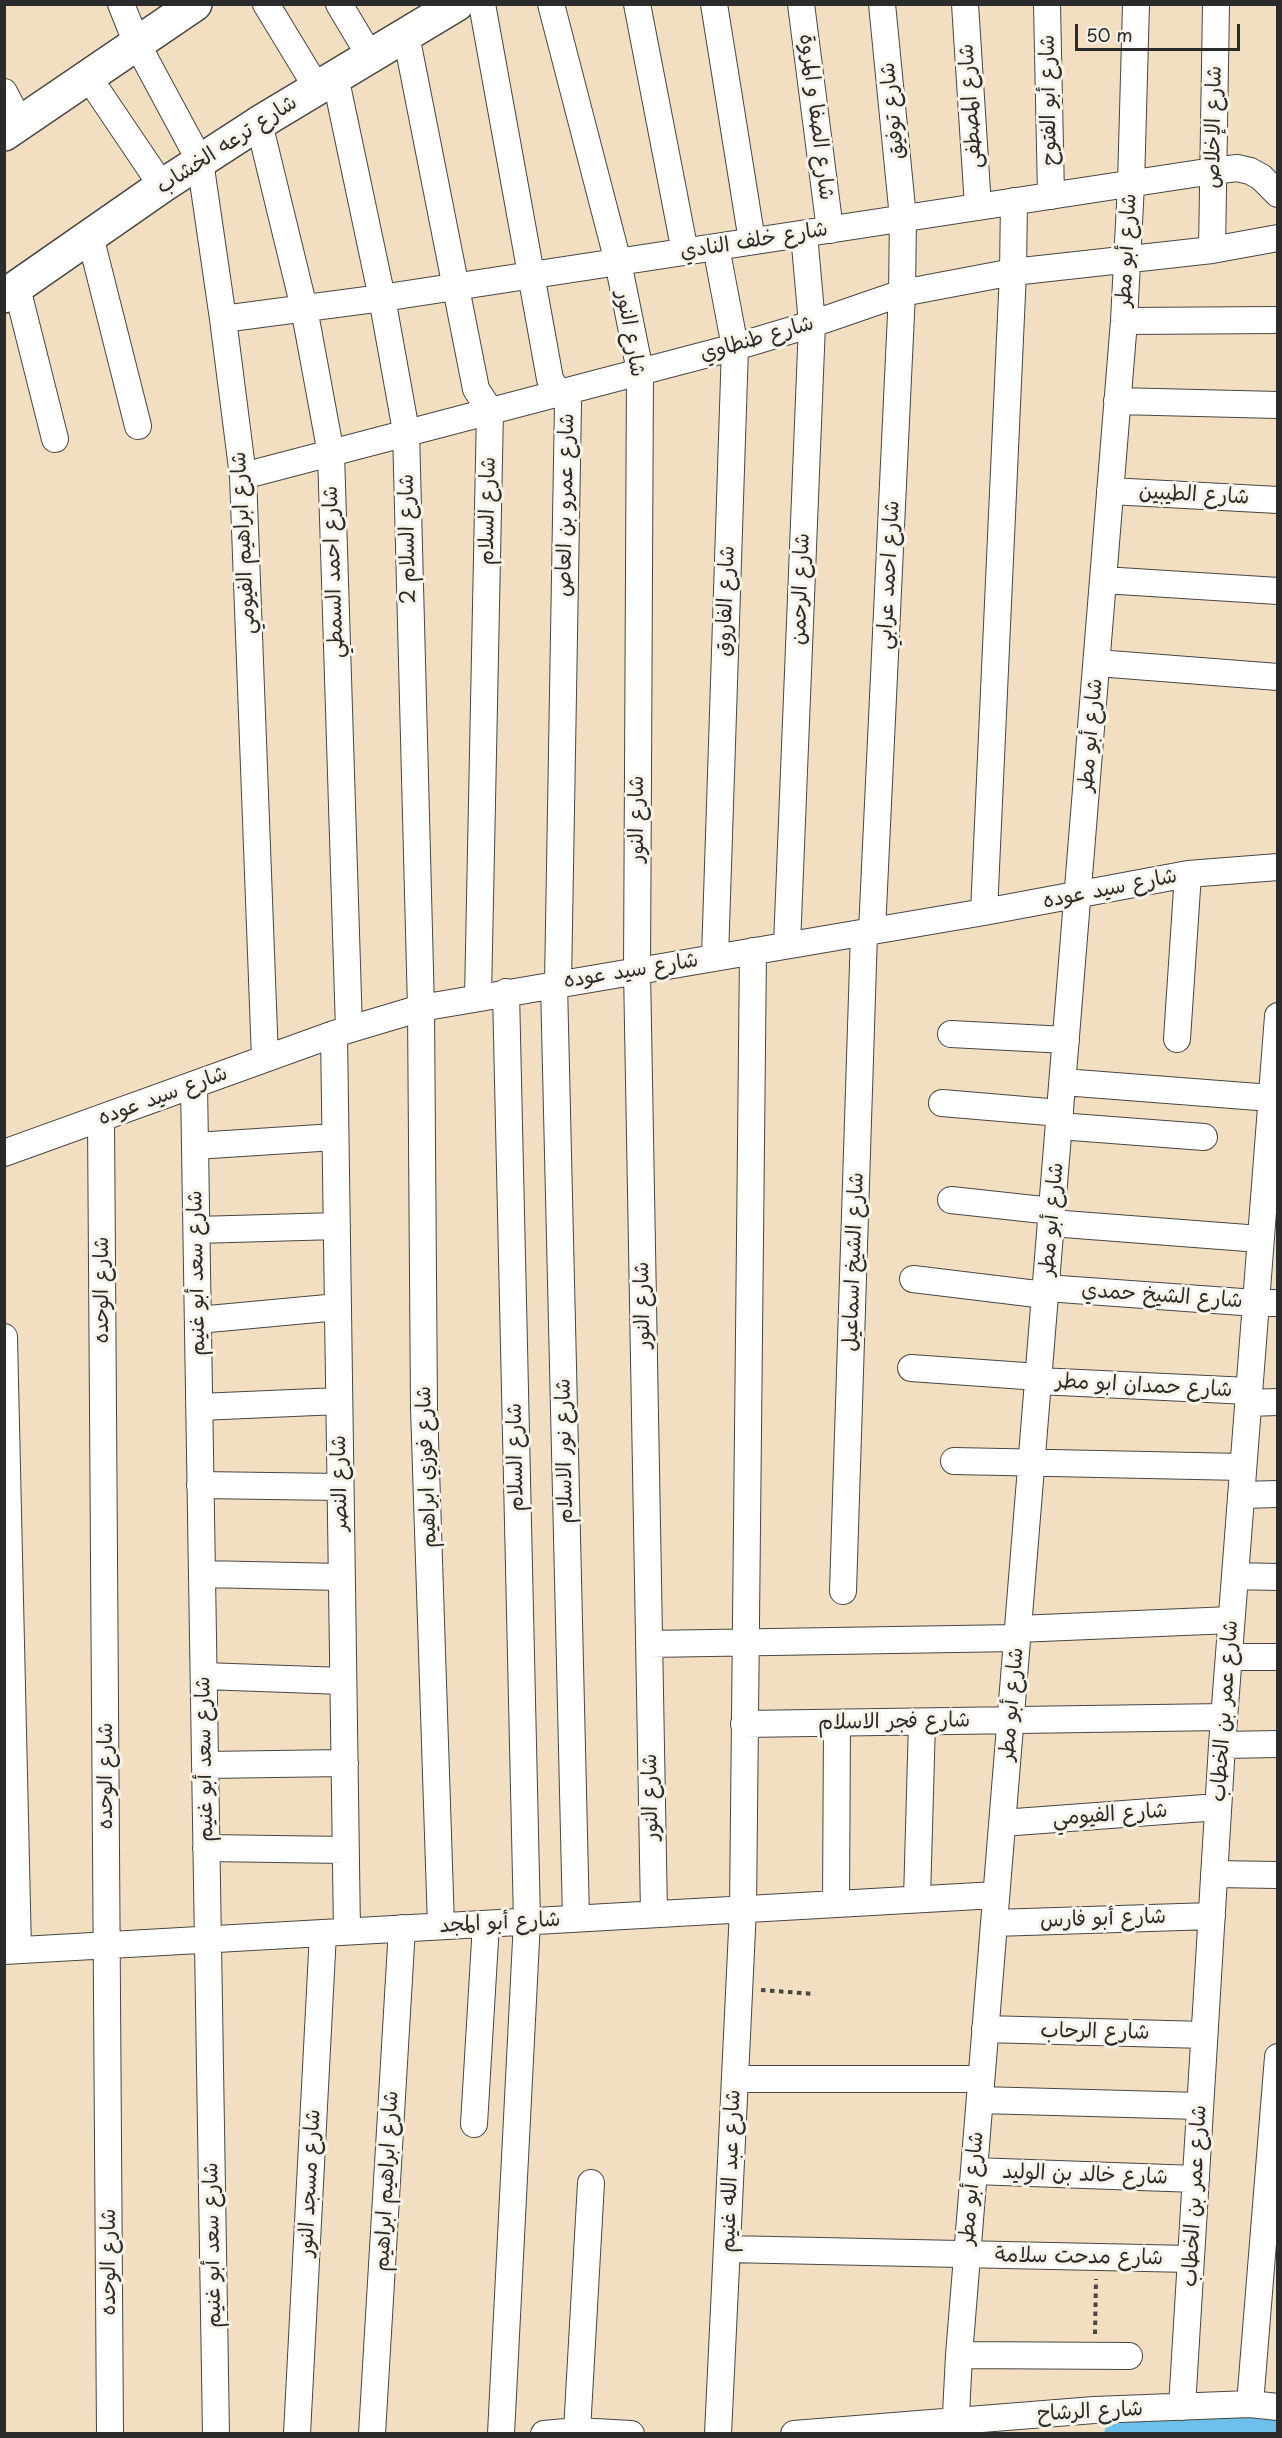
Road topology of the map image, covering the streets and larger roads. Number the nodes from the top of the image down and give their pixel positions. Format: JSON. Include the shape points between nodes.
{"nodes":[{"id":1,"x":121,"y":4,"type":"edge"},
{"id":2,"x":266,"y":4,"type":"edge"},
{"id":3,"x":339,"y":4,"type":"edge"},
{"id":4,"x":457,"y":4,"type":"edge"},
{"id":5,"x":482,"y":4,"type":"edge"},
{"id":6,"x":550,"y":4,"type":"edge"},
{"id":7,"x":637,"y":4,"type":"edge"},
{"id":8,"x":714,"y":4,"type":"edge"},
{"id":9,"x":801,"y":4,"type":"edge"},
{"id":10,"x":882,"y":4,"type":"edge"},
{"id":11,"x":965,"y":4,"type":"edge"},
{"id":12,"x":1047,"y":4,"type":"edge"},
{"id":13,"x":1136,"y":4,"type":"edge"},
{"id":14,"x":1216,"y":4,"type":"edge"},
{"id":15,"x":180,"y":9,"type":"edge"},
{"id":16,"x":405,"y":35,"type":"junction"},
{"id":17,"x":137,"y":44,"type":"junction"},
{"id":18,"x":370,"y":56,"type":"junction"},
{"id":19,"x":89,"y":78,"type":"junction"},
{"id":20,"x":326,"y":82,"type":"junction"},
{"id":21,"x":4,"y":92,"type":"edge"},
{"id":22,"x":259,"y":123,"type":"junction"},
{"id":23,"x":12,"y":129,"type":"edge"},
{"id":24,"x":200,"y":161,"type":"junction"},
{"id":25,"x":1213,"y":171,"type":"junction"},
{"id":26,"x":1131,"y":184,"type":"junction"},
{"id":27,"x":162,"y":186,"type":"junction"},
{"id":28,"x":1278,"y":194,"type":"edge"},
{"id":29,"x":1050,"y":196,"type":"junction"},
{"id":30,"x":1014,"y":201,"type":"junction"},
{"id":31,"x":978,"y":207,"type":"junction"},
{"id":32,"x":903,"y":218,"type":"junction"},
{"id":33,"x":830,"y":230,"type":"junction"},
{"id":34,"x":804,"y":234,"type":"junction"},
{"id":35,"x":90,"y":236,"type":"junction"},
{"id":36,"x":1278,"y":238,"type":"edge"},
{"id":37,"x":752,"y":241,"type":"junction"},
{"id":38,"x":716,"y":247,"type":"junction"},
{"id":39,"x":1212,"y":250,"type":"junction"},
{"id":40,"x":685,"y":252,"type":"junction"},
{"id":41,"x":1128,"y":258,"type":"junction"},
{"id":42,"x":618,"y":262,"type":"junction"},
{"id":43,"x":1013,"y":272,"type":"junction"},
{"id":44,"x":531,"y":275,"type":"junction"},
{"id":45,"x":456,"y":287,"type":"junction"},
{"id":46,"x":11,"y":292,"type":"edge"},
{"id":47,"x":902,"y":293,"type":"junction"},
{"id":48,"x":382,"y":298,"type":"junction"},
{"id":49,"x":304,"y":308,"type":"junction"},
{"id":50,"x":223,"y":320,"type":"junction"},
{"id":51,"x":1278,"y":320,"type":"edge"},
{"id":52,"x":1124,"y":321,"type":"junction"},
{"id":53,"x":812,"y":324,"type":"junction"},
{"id":54,"x":735,"y":347,"type":"junction"},
{"id":55,"x":640,"y":371,"type":"junction"},
{"id":56,"x":562,"y":392,"type":"junction"},
{"id":57,"x":1117,"y":401,"type":"junction"},
{"id":58,"x":1278,"y":405,"type":"edge"},
{"id":59,"x":489,"y":411,"type":"junction"},
{"id":60,"x":138,"y":426,"type":"dead end"},
{"id":61,"x":406,"y":431,"type":"junction"},
{"id":62,"x":55,"y":439,"type":"dead end"},
{"id":63,"x":331,"y":454,"type":"junction"},
{"id":64,"x":243,"y":476,"type":"junction"},
{"id":65,"x":1110,"y":491,"type":"junction"},
{"id":66,"x":1278,"y":500,"type":"edge"},
{"id":67,"x":1103,"y":580,"type":"junction"},
{"id":68,"x":1278,"y":591,"type":"edge"},
{"id":69,"x":1096,"y":663,"type":"junction"},
{"id":70,"x":1278,"y":677,"type":"edge"},
{"id":71,"x":1278,"y":867,"type":"edge"},
{"id":72,"x":1188,"y":874,"type":"junction"},
{"id":73,"x":1078,"y":896,"type":"junction"},
{"id":74,"x":984,"y":912,"type":"junction"},
{"id":75,"x":868,"y":932,"type":"junction"},
{"id":76,"x":787,"y":945,"type":"junction"},
{"id":77,"x":753,"y":951,"type":"junction"},
{"id":78,"x":715,"y":957,"type":"junction"},
{"id":79,"x":636,"y":970,"type":"junction"},
{"id":80,"x":556,"y":983,"type":"junction"},
{"id":81,"x":506,"y":992,"type":"junction"},
{"id":82,"x":478,"y":997,"type":"junction"},
{"id":83,"x":421,"y":1008,"type":"junction"},
{"id":84,"x":1278,"y":1016,"type":"edge"},
{"id":85,"x":341,"y":1032,"type":"junction"},
{"id":86,"x":951,"y":1034,"type":"dead end"},
{"id":87,"x":1177,"y":1039,"type":"dead end"},
{"id":88,"x":1066,"y":1040,"type":"junction"},
{"id":89,"x":265,"y":1059,"type":"junction"},
{"id":90,"x":1063,"y":1082,"type":"junction"},
{"id":91,"x":194,"y":1085,"type":"junction"},
{"id":92,"x":1271,"y":1098,"type":"junction"},
{"id":93,"x":942,"y":1103,"type":"dead end"},
{"id":94,"x":101,"y":1118,"type":"junction"},
{"id":95,"x":1059,"y":1120,"type":"junction"},
{"id":96,"x":335,"y":1137,"type":"junction"},
{"id":97,"x":1204,"y":1137,"type":"dead end"},
{"id":98,"x":195,"y":1146,"type":"junction"},
{"id":99,"x":4,"y":1153,"type":"edge"},
{"id":100,"x":1270,"y":1199,"type":"edge"},
{"id":101,"x":951,"y":1200,"type":"dead end"},
{"id":102,"x":1052,"y":1217,"type":"junction"},
{"id":103,"x":337,"y":1226,"type":"junction"},
{"id":104,"x":196,"y":1230,"type":"junction"},
{"id":105,"x":1260,"y":1239,"type":"junction"},
{"id":106,"x":913,"y":1279,"type":"dead end"},
{"id":107,"x":1046,"y":1291,"type":"junction"},
{"id":108,"x":1267,"y":1303,"type":"edge"},
{"id":109,"x":338,"y":1307,"type":"junction"},
{"id":110,"x":198,"y":1320,"type":"junction"},
{"id":111,"x":4,"y":1337,"type":"edge"},
{"id":112,"x":911,"y":1368,"type":"dead end"},
{"id":113,"x":1038,"y":1379,"type":"junction"},
{"id":114,"x":1249,"y":1397,"type":"junction"},
{"id":115,"x":339,"y":1401,"type":"junction"},
{"id":116,"x":1278,"y":1402,"type":"edge"},
{"id":117,"x":199,"y":1407,"type":"junction"},
{"id":118,"x":954,"y":1461,"type":"dead end"},
{"id":119,"x":1032,"y":1463,"type":"junction"},
{"id":120,"x":1243,"y":1467,"type":"junction"},
{"id":121,"x":200,"y":1485,"type":"junction"},
{"id":122,"x":340,"y":1487,"type":"junction"},
{"id":123,"x":1278,"y":1494,"type":"edge"},
{"id":124,"x":1241,"y":1495,"type":"junction"},
{"id":125,"x":202,"y":1574,"type":"junction"},
{"id":126,"x":1235,"y":1576,"type":"junction"},
{"id":127,"x":1278,"y":1576,"type":"edge"},
{"id":128,"x":342,"y":1577,"type":"junction"},
{"id":129,"x":843,"y":1591,"type":"dead end"},
{"id":130,"x":1231,"y":1620,"type":"junction"},
{"id":131,"x":1018,"y":1634,"type":"junction"},
{"id":132,"x":745,"y":1642,"type":"junction"},
{"id":133,"x":649,"y":1644,"type":"junction"},
{"id":134,"x":1228,"y":1657,"type":"junction"},
{"id":135,"x":1278,"y":1657,"type":"edge"},
{"id":136,"x":204,"y":1676,"type":"junction"},
{"id":137,"x":343,"y":1681,"type":"junction"},
{"id":138,"x":1224,"y":1717,"type":"junction"},
{"id":139,"x":1010,"y":1721,"type":"junction"},
{"id":140,"x":922,"y":1722,"type":"junction"},
{"id":141,"x":837,"y":1723,"type":"junction"},
{"id":142,"x":744,"y":1724,"type":"junction"},
{"id":143,"x":1278,"y":1744,"type":"edge"},
{"id":144,"x":1222,"y":1745,"type":"junction"},
{"id":145,"x":345,"y":1763,"type":"junction"},
{"id":146,"x":205,"y":1766,"type":"junction"},
{"id":147,"x":1218,"y":1806,"type":"junction"},
{"id":148,"x":1002,"y":1823,"type":"junction"},
{"id":149,"x":206,"y":1848,"type":"junction"},
{"id":150,"x":346,"y":1850,"type":"junction"},
{"id":151,"x":1214,"y":1874,"type":"junction"},
{"id":152,"x":1278,"y":1875,"type":"edge"},
{"id":153,"x":996,"y":1895,"type":"junction"},
{"id":154,"x":917,"y":1899,"type":"junction"},
{"id":155,"x":836,"y":1904,"type":"junction"},
{"id":156,"x":742,"y":1909,"type":"junction"},
{"id":157,"x":654,"y":1914,"type":"junction"},
{"id":158,"x":1212,"y":1916,"type":"junction"},
{"id":159,"x":576,"y":1918,"type":"junction"},
{"id":160,"x":527,"y":1921,"type":"junction"},
{"id":161,"x":994,"y":1923,"type":"junction"},
{"id":162,"x":486,"y":1924,"type":"junction"},
{"id":163,"x":441,"y":1926,"type":"junction"},
{"id":164,"x":402,"y":1928,"type":"junction"},
{"id":165,"x":335,"y":1932,"type":"junction"},
{"id":166,"x":208,"y":1939,"type":"junction"},
{"id":167,"x":107,"y":1944,"type":"junction"},
{"id":168,"x":11,"y":1950,"type":"edge"},
{"id":169,"x":985,"y":2029,"type":"junction"},
{"id":170,"x":1204,"y":2035,"type":"junction"},
{"id":171,"x":1278,"y":2057,"type":"edge"},
{"id":172,"x":735,"y":2079,"type":"junction"},
{"id":173,"x":980,"y":2089,"type":"junction"},
{"id":174,"x":1200,"y":2106,"type":"junction"},
{"id":175,"x":474,"y":2124,"type":"dead end"},
{"id":176,"x":974,"y":2171,"type":"junction"},
{"id":177,"x":1196,"y":2179,"type":"junction"},
{"id":178,"x":591,"y":2182,"type":"dead end"},
{"id":179,"x":728,"y":2249,"type":"junction"},
{"id":180,"x":967,"y":2255,"type":"junction"},
{"id":181,"x":1191,"y":2259,"type":"junction"},
{"id":182,"x":959,"y":2355,"type":"junction"},
{"id":183,"x":1129,"y":2356,"type":"dead end"},
{"id":184,"x":1250,"y":2404,"type":"junction"},
{"id":185,"x":1182,"y":2407,"type":"junction"},
{"id":186,"x":1278,"y":2407,"type":"edge"},
{"id":187,"x":954,"y":2429,"type":"edge"},
{"id":188,"x":577,"y":2431,"type":"junction"},
{"id":189,"x":110,"y":2433,"type":"edge"},
{"id":190,"x":216,"y":2433,"type":"edge"},
{"id":191,"x":297,"y":2433,"type":"edge"},
{"id":192,"x":372,"y":2433,"type":"edge"},
{"id":193,"x":501,"y":2433,"type":"edge"},
{"id":194,"x":544,"y":2433,"type":"edge"},
{"id":195,"x":631,"y":2433,"type":"edge"},
{"id":196,"x":718,"y":2433,"type":"edge"},
{"id":197,"x":795,"y":2433,"type":"edge"}],
"edges":[{"from":1,"to":17,"type":"street","name":"شارع ابراهيم الفيومي"},
{"from":2,"to":20,"type":"street","name":"شارع السلام 2"},
{"from":3,"to":18,"type":"street"},
{"from":4,"to":16,"type":"street","name":"شارع ترعه الخشاب"},
{"from":5,"to":44,"type":"street","name":"شارع عمرو بن العاص"},
{"from":6,"to":42,"type":"street","name":"شارع النور"},
{"from":7,"to":40,"type":"street"},
{"from":8,"to":37,"type":"street"},
{"from":9,"to":33,"type":"street","name":"شارع الصفا و المروة"},
{"from":10,"to":32,"type":"street","name":"شارع توفيق"},
{"from":11,"to":31,"type":"street","name":"شارع المصطفى"},
{"from":12,"to":29,"type":"street","name":"شارع أبو الفتوح"},
{"from":13,"to":26,"type":"street","name":"شارع أبو مطر"},
{"from":14,"to":25,"type":"street","name":"شارع الإخلاص"},
{"from":15,"to":17,"type":"street"},
{"from":16,"to":18,"type":"street","name":"شارع ترعه الخشاب"},
{"from":16,"to":45,"type":"street","name":"شارع السلام"},
{"from":17,"to":19,"type":"street"},
{"from":17,"to":24,"type":"street","name":"شارع ابراهيم الفيومي"},
{"from":18,"to":20,"type":"street","name":"شارع ترعه الخشاب"},
{"from":19,"to":23,"type":"street"},
{"from":19,"to":27,"type":"street"},
{"from":20,"to":22,"type":"street","name":"شارع ترعه الخشاب"},
{"from":20,"to":48,"type":"street","name":"شارع السلام 2"},
{"from":21,"to":23,"type":"street"},
{"from":22,"to":24,"type":"street","name":"شارع ترعه الخشاب"},
{"from":22,"to":49,"type":"street","name":"شارع احمد السمطي"},
{"from":24,"to":27,"type":"street","name":"شارع ترعه الخشاب"},
{"from":24,"to":50,"type":"street","name":"شارع ابراهيم الفيومي"},
{"from":25,"to":26,"type":"street","name":"شارع خلف النادي"},
{"from":25,"to":28,"type":"street","name":"شارع خلف النادي","via":[[1250,171]]},
{"from":25,"to":39,"type":"street","name":"شارع الإخلاص"},
{"from":26,"to":29,"type":"street","name":"شارع خلف النادي"},
{"from":26,"to":41,"type":"street","name":"شارع أبو مطر"},
{"from":27,"to":35,"type":"street","name":"شارع ترعه الخشاب"},
{"from":29,"to":30,"type":"street","name":"شارع خلف النادي"},
{"from":30,"to":31,"type":"street","name":"شارع خلف النادي"},
{"from":30,"to":43,"type":"street"},
{"from":31,"to":32,"type":"street","name":"شارع خلف النادي"},
{"from":32,"to":33,"type":"street","name":"شارع خلف النادي"},
{"from":32,"to":47,"type":"street","name":"شارع احمد عرابي"},
{"from":33,"to":34,"type":"street","name":"شارع خلف النادي"},
{"from":34,"to":37,"type":"street","name":"شارع خلف النادي"},
{"from":34,"to":53,"type":"street","name":"شارع الرحمن"},
{"from":35,"to":46,"type":"street","name":"شارع ترعه الخشاب"},
{"from":35,"to":60,"type":"street"},
{"from":36,"to":39,"type":"street","name":"شارع طنطاوي"},
{"from":37,"to":38,"type":"street","name":"شارع خلف النادي"},
{"from":38,"to":40,"type":"street","name":"شارع خلف النادي"},
{"from":38,"to":54,"type":"street","name":"شارع الفاروق"},
{"from":39,"to":41,"type":"street","name":"شارع طنطاوي"},
{"from":40,"to":42,"type":"street","name":"شارع خلف النادي"},
{"from":41,"to":43,"type":"street","name":"شارع طنطاوي"},
{"from":41,"to":52,"type":"street","name":"شارع أبو مطر"},
{"from":42,"to":44,"type":"street","name":"شارع خلف النادي"},
{"from":42,"to":55,"type":"street","name":"شارع النور"},
{"from":43,"to":47,"type":"street","name":"شارع طنطاوي"},
{"from":43,"to":74,"type":"street"},
{"from":44,"to":45,"type":"street","name":"شارع خلف النادي"},
{"from":44,"to":56,"type":"street","name":"شارع عمرو بن العاص","via":[[550,379]]},
{"from":45,"to":48,"type":"street","name":"شارع خلف النادي"},
{"from":45,"to":59,"type":"street","name":"شارع السلام","via":[[476,389]]},
{"from":46,"to":62,"type":"street"},
{"from":47,"to":53,"type":"street","name":"شارع طنطاوي"},
{"from":47,"to":75,"type":"street","name":"شارع احمد عرابي"},
{"from":48,"to":49,"type":"street","name":"شارع خلف النادي"},
{"from":48,"to":61,"type":"street","name":"شارع السلام 2"},
{"from":49,"to":50,"type":"street","name":"شارع خلف النادي"},
{"from":49,"to":63,"type":"street","name":"شارع احمد السمطي"},
{"from":50,"to":64,"type":"street","name":"شارع ابراهيم الفيومي"},
{"from":51,"to":52,"type":"street"},
{"from":52,"to":57,"type":"street","name":"شارع أبو مطر"},
{"from":53,"to":54,"type":"street","name":"شارع طنطاوي"},
{"from":53,"to":76,"type":"street","name":"شارع الرحمن"},
{"from":54,"to":55,"type":"street","name":"شارع طنطاوي"},
{"from":54,"to":78,"type":"street","name":"شارع الفاروق"},
{"from":55,"to":56,"type":"street","name":"شارع طنطاوي"},
{"from":55,"to":79,"type":"street","name":"شارع النور"},
{"from":56,"to":59,"type":"street","name":"شارع طنطاوي"},
{"from":56,"to":80,"type":"street","name":"شارع عمرو بن العاص","via":[[568,403]]},
{"from":57,"to":58,"type":"street"},
{"from":57,"to":65,"type":"street","name":"شارع أبو مطر"},
{"from":59,"to":61,"type":"street","name":"شارع طنطاوي"},
{"from":59,"to":82,"type":"street","name":"شارع السلام"},
{"from":61,"to":63,"type":"street","name":"شارع طنطاوي"},
{"from":61,"to":83,"type":"street","name":"شارع السلام 2"},
{"from":63,"to":64,"type":"street","name":"شارع طنطاوي"},
{"from":63,"to":85,"type":"street","name":"شارع احمد السمطي"},
{"from":64,"to":89,"type":"street","name":"شارع ابراهيم الفيومي"},
{"from":65,"to":66,"type":"street","name":"شارع الطيبين"},
{"from":65,"to":67,"type":"street","name":"شارع أبو مطر"},
{"from":67,"to":68,"type":"street"},
{"from":67,"to":69,"type":"street","name":"شارع أبو مطر"},
{"from":69,"to":70,"type":"street"},
{"from":69,"to":73,"type":"street","name":"شارع أبو مطر"},
{"from":71,"to":72,"type":"street","name":"شارع سيد عوده"},
{"from":72,"to":73,"type":"street","name":"شارع سيد عوده"},
{"from":72,"to":87,"type":"street"},
{"from":73,"to":74,"type":"street","name":"شارع سيد عوده"},
{"from":73,"to":88,"type":"street","name":"شارع أبو مطر"},
{"from":74,"to":75,"type":"street","name":"شارع سيد عوده"},
{"from":75,"to":76,"type":"street","name":"شارع سيد عوده"},
{"from":75,"to":129,"type":"street","name":"شارع الشيخ اسماعيل"},
{"from":76,"to":77,"type":"street","name":"شارع سيد عوده"},
{"from":77,"to":78,"type":"street","name":"شارع سيد عوده"},
{"from":77,"to":132,"type":"street","name":"شارع عبد الله غنيم"},
{"from":78,"to":79,"type":"street","name":"شارع سيد عوده"},
{"from":79,"to":80,"type":"street","name":"شارع سيد عوده"},
{"from":79,"to":133,"type":"street","name":"شارع النور"},
{"from":80,"to":81,"type":"street","name":"شارع سيد عوده"},
{"from":80,"to":159,"type":"street","name":"شارع نور الاسلام"},
{"from":81,"to":82,"type":"street","name":"شارع سيد عوده"},
{"from":81,"to":160,"type":"street","name":"شارع السلام"},
{"from":82,"to":83,"type":"street","name":"شارع سيد عوده"},
{"from":83,"to":85,"type":"street","name":"شارع سيد عوده"},
{"from":83,"to":163,"type":"street","name":"شارع فوزي ابراهيم","via":[[424,1408]]},
{"from":84,"to":92,"type":"street","name":"شارع عمر بن الخطاب"},
{"from":85,"to":89,"type":"street","name":"شارع سيد عوده"},
{"from":85,"to":96,"type":"street","name":"شارع النصر"},
{"from":86,"to":88,"type":"street"},
{"from":88,"to":90,"type":"street","name":"شارع أبو مطر"},
{"from":89,"to":91,"type":"street","name":"شارع سيد عوده"},
{"from":90,"to":92,"type":"street"},
{"from":90,"to":95,"type":"street","name":"شارع أبو مطر"},
{"from":91,"to":94,"type":"street","name":"شارع سيد عوده"},
{"from":91,"to":98,"type":"street","name":"شارع سعد أبو غنيم"},
{"from":92,"to":100,"type":"street","name":"شارع عمر بن الخطاب"},
{"from":93,"to":95,"type":"street"},
{"from":94,"to":99,"type":"street","name":"شارع سيد عوده"},
{"from":94,"to":167,"type":"street","name":"شارع الوحده"},
{"from":95,"to":97,"type":"street"},
{"from":95,"to":102,"type":"street","name":"شارع أبو مطر"},
{"from":96,"to":98,"type":"street"},
{"from":96,"to":103,"type":"street","name":"شارع النصر"},
{"from":98,"to":104,"type":"street","name":"شارع سعد أبو غنيم"},
{"from":100,"to":105,"type":"street","name":"شارع عمر بن الخطاب"},
{"from":101,"to":102,"type":"street"},
{"from":102,"to":105,"type":"street"},
{"from":102,"to":107,"type":"street","name":"شارع أبو مطر"},
{"from":103,"to":104,"type":"street"},
{"from":103,"to":109,"type":"street","name":"شارع النصر"},
{"from":104,"to":110,"type":"street","name":"شارع سعد أبو غنيم"},
{"from":105,"to":108,"type":"street","name":"شارع عمر بن الخطاب"},
{"from":106,"to":107,"type":"street","name":"شارع الشيخ حمدي"},
{"from":107,"to":108,"type":"street","name":"شارع الشيخ حمدي"},
{"from":107,"to":113,"type":"street","name":"شارع أبو مطر"},
{"from":108,"to":114,"type":"street","name":"شارع عمر بن الخطاب"},
{"from":109,"to":110,"type":"street"},
{"from":109,"to":115,"type":"street","name":"شارع النصر"},
{"from":110,"to":117,"type":"street","name":"شارع سعد أبو غنيم"},
{"from":111,"to":168,"type":"street"},
{"from":112,"to":113,"type":"street","name":"شارع حمدان ابو مطر"},
{"from":113,"to":114,"type":"street","name":"شارع حمدان ابو مطر"},
{"from":113,"to":119,"type":"street","name":"شارع أبو مطر"},
{"from":114,"to":116,"type":"street","name":"شارع حمدان ابو مطر"},
{"from":114,"to":120,"type":"street","name":"شارع عمر بن الخطاب"},
{"from":115,"to":117,"type":"street"},
{"from":115,"to":122,"type":"street","name":"شارع النصر"},
{"from":117,"to":121,"type":"street","name":"شارع سعد أبو غنيم"},
{"from":118,"to":119,"type":"street"},
{"from":119,"to":120,"type":"street"},
{"from":119,"to":131,"type":"street","name":"شارع أبو مطر"},
{"from":120,"to":124,"type":"street","name":"شارع عمر بن الخطاب"},
{"from":121,"to":122,"type":"street"},
{"from":121,"to":125,"type":"street","name":"شارع سعد أبو غنيم"},
{"from":122,"to":128,"type":"street","name":"شارع النصر"},
{"from":123,"to":124,"type":"street"},
{"from":124,"to":126,"type":"street","name":"شارع عمر بن الخطاب"},
{"from":125,"to":128,"type":"street"},
{"from":125,"to":136,"type":"street","name":"شارع سعد أبو غنيم"},
{"from":126,"to":127,"type":"street"},
{"from":126,"to":130,"type":"street","name":"شارع عمر بن الخطاب"},
{"from":128,"to":137,"type":"street","name":"شارع النصر"},
{"from":130,"to":131,"type":"street"},
{"from":130,"to":134,"type":"street","name":"شارع عمر بن الخطاب"},
{"from":131,"to":132,"type":"street"},
{"from":131,"to":139,"type":"street","name":"شارع أبو مطر"},
{"from":132,"to":133,"type":"street"},
{"from":132,"to":142,"type":"street","name":"شارع عبد الله غنيم"},
{"from":133,"to":157,"type":"street","name":"شارع النور"},
{"from":134,"to":135,"type":"street"},
{"from":134,"to":138,"type":"street","name":"شارع عمر بن الخطاب"},
{"from":136,"to":137,"type":"street"},
{"from":136,"to":146,"type":"street","name":"شارع سعد أبو غنيم"},
{"from":137,"to":145,"type":"street","name":"شارع النصر"},
{"from":138,"to":139,"type":"street","name":"شارع فجر الاسلام"},
{"from":138,"to":144,"type":"street","name":"شارع عمر بن الخطاب"},
{"from":139,"to":140,"type":"street","name":"شارع فجر الاسلام"},
{"from":139,"to":148,"type":"street","name":"شارع أبو مطر"},
{"from":140,"to":141,"type":"street","name":"شارع فجر الاسلام"},
{"from":140,"to":154,"type":"street"},
{"from":141,"to":142,"type":"street","name":"شارع فجر الاسلام"},
{"from":141,"to":155,"type":"street"},
{"from":142,"to":156,"type":"street","name":"شارع عبد الله غنيم"},
{"from":143,"to":144,"type":"street"},
{"from":144,"to":147,"type":"street","name":"شارع عمر بن الخطاب"},
{"from":145,"to":146,"type":"street"},
{"from":145,"to":150,"type":"street","name":"شارع النصر"},
{"from":146,"to":149,"type":"street","name":"شارع سعد أبو غنيم"},
{"from":147,"to":148,"type":"street","name":"شارع الفيومي"},
{"from":147,"to":151,"type":"street","name":"شارع عمر بن الخطاب"},
{"from":148,"to":153,"type":"street","name":"شارع أبو مطر"},
{"from":149,"to":150,"type":"street"},
{"from":149,"to":166,"type":"street","name":"شارع سعد أبو غنيم"},
{"from":150,"to":165,"type":"street","name":"شارع النصر"},
{"from":151,"to":152,"type":"street"},
{"from":151,"to":158,"type":"street","name":"شارع عمر بن الخطاب"},
{"from":153,"to":154,"type":"street","name":"شارع أبو المجد"},
{"from":153,"to":161,"type":"street","name":"شارع أبو مطر"},
{"from":154,"to":155,"type":"street","name":"شارع أبو المجد"},
{"from":155,"to":156,"type":"street","name":"شارع أبو المجد"},
{"from":156,"to":157,"type":"street","name":"شارع أبو المجد"},
{"from":156,"to":172,"type":"street","name":"شارع عبد الله غنيم"},
{"from":157,"to":159,"type":"street","name":"شارع أبو المجد"},
{"from":158,"to":161,"type":"street","name":"شارع أبو فارس"},
{"from":158,"to":170,"type":"street","name":"شارع عمر بن الخطاب"},
{"from":159,"to":160,"type":"street","name":"شارع أبو المجد"},
{"from":160,"to":162,"type":"street","name":"شارع أبو المجد"},
{"from":160,"to":193,"type":"street","name":"شارع السلام"},
{"from":161,"to":169,"type":"street","name":"شارع أبو مطر"},
{"from":162,"to":163,"type":"street","name":"شارع أبو المجد"},
{"from":162,"to":175,"type":"street"},
{"from":163,"to":164,"type":"street","name":"شارع أبو المجد"},
{"from":164,"to":165,"type":"street","name":"شارع أبو المجد"},
{"from":164,"to":192,"type":"street","name":"شارع ابراهيم ابراهيم"},
{"from":165,"to":166,"type":"street","name":"شارع أبو المجد"},
{"from":165,"to":191,"type":"street","name":"شارع مسجد النور"},
{"from":166,"to":167,"type":"street","name":"شارع أبو المجد"},
{"from":166,"to":190,"type":"street","name":"شارع سعد أبو غنيم"},
{"from":167,"to":168,"type":"street","name":"شارع أبو المجد"},
{"from":167,"to":189,"type":"street","name":"شارع الوحده"},
{"from":169,"to":170,"type":"street","name":"شارع الرحاب"},
{"from":169,"to":173,"type":"street","name":"شارع أبو مطر"},
{"from":170,"to":174,"type":"street","name":"شارع عمر بن الخطاب"},
{"from":171,"to":184,"type":"street"},
{"from":172,"to":173,"type":"street"},
{"from":172,"to":179,"type":"street","name":"شارع عبد الله غنيم"},
{"from":173,"to":174,"type":"street"},
{"from":173,"to":176,"type":"street","name":"شارع أبو مطر"},
{"from":174,"to":177,"type":"street","name":"شارع عمر بن الخطاب"},
{"from":176,"to":177,"type":"street","name":"شارع خالد بن الوليد"},
{"from":176,"to":180,"type":"street","name":"شارع أبو مطر"},
{"from":177,"to":181,"type":"street","name":"شارع عمر بن الخطاب"},
{"from":178,"to":188,"type":"street"},
{"from":179,"to":180,"type":"street","name":"شارع مدحت سلامة"},
{"from":179,"to":196,"type":"street","name":"شارع عبد الله غنيم"},
{"from":180,"to":181,"type":"street","name":"شارع مدحت سلامة"},
{"from":180,"to":182,"type":"street","name":"شارع أبو مطر"},
{"from":181,"to":185,"type":"street","name":"شارع عمر بن الخطاب"},
{"from":182,"to":183,"type":"street"},
{"from":182,"to":187,"type":"street","name":"شارع أبو مطر"},
{"from":184,"to":185,"type":"street","name":"شارع الرشاح"},
{"from":184,"to":186,"type":"street","name":"شارع الرشاح"},
{"from":185,"to":187,"type":"street","name":"شارع الرشاح","via":[[1094,2410]]},
{"from":187,"to":197,"type":"street","name":"شارع الرشاح"},
{"from":188,"to":194,"type":"street"},
{"from":188,"to":195,"type":"street"}]}
